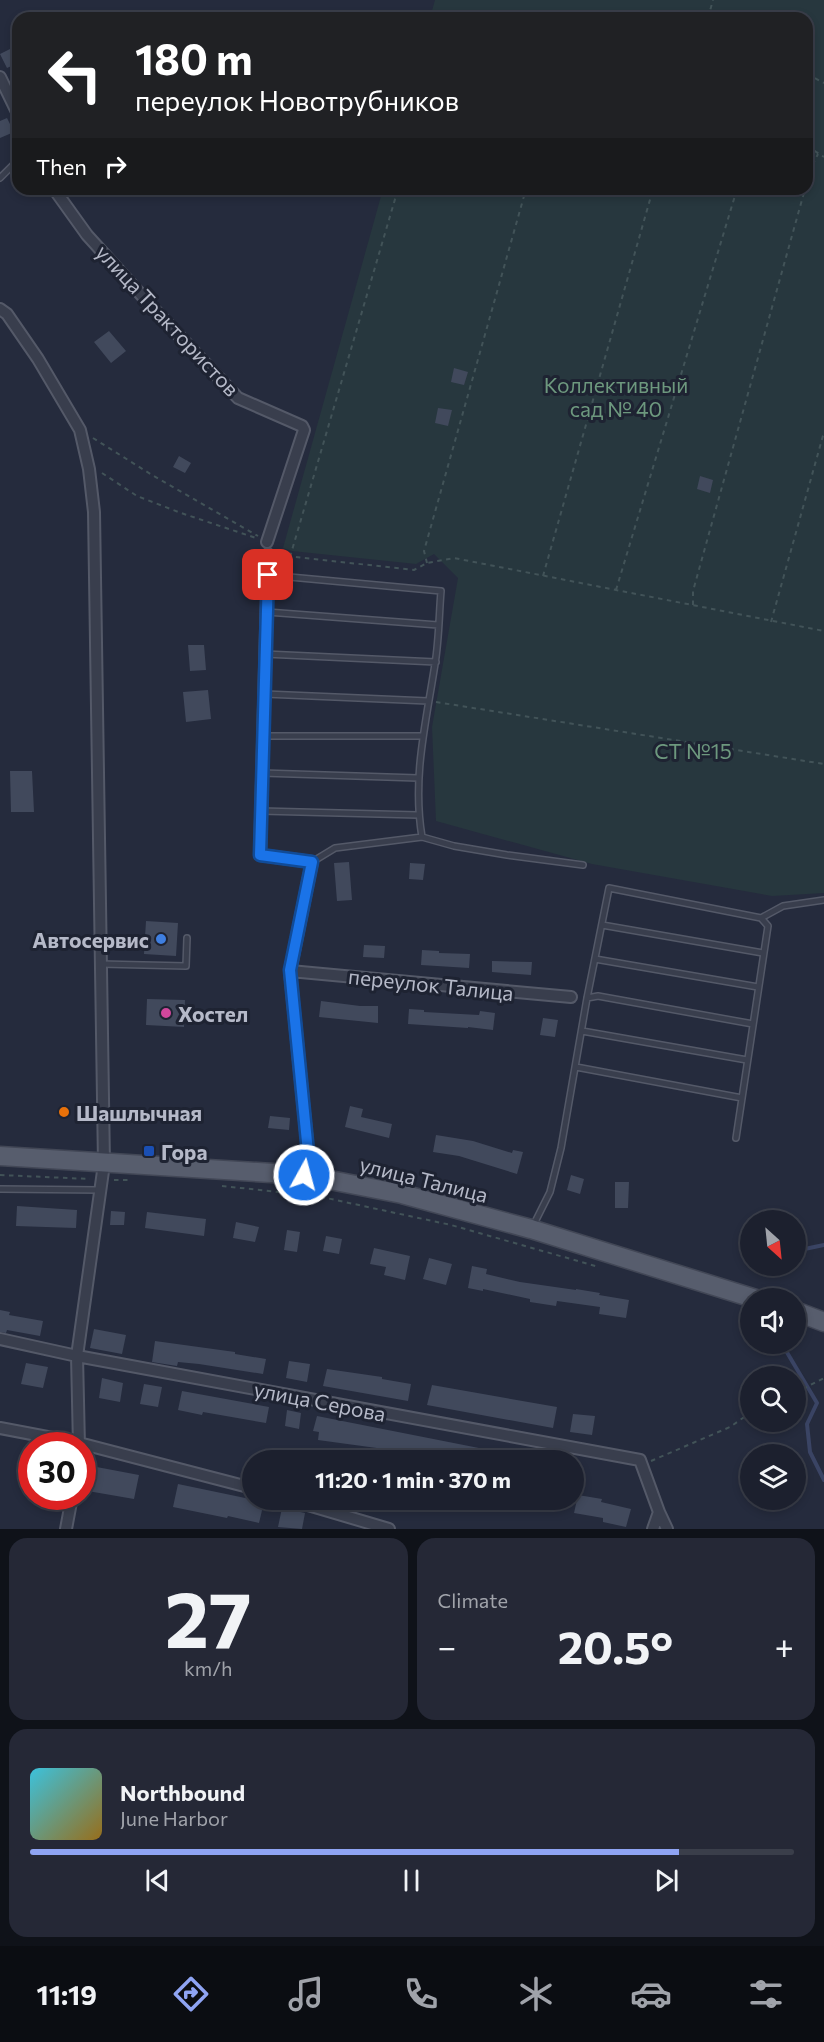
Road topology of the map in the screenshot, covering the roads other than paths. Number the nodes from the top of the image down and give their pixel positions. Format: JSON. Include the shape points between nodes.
{"nodes":[{"id":1,"x":0,"y":77,"type":"edge"},
{"id":2,"x":12,"y":102,"type":"edge"},
{"id":3,"x":12,"y":166,"type":"edge"},
{"id":4,"x":0,"y":178,"type":"edge"},
{"id":5,"x":58,"y":195,"type":"edge"},
{"id":6,"x":0,"y":309,"type":"edge"},
{"id":7,"x":267,"y":542,"type":"road end"},
{"id":8,"x":268,"y":554,"type":"road end"},
{"id":9,"x":268,"y":575,"type":"junction"},
{"id":10,"x":267,"y":612,"type":"junction"},
{"id":11,"x":438,"y":625,"type":"junction"},
{"id":12,"x":266,"y":654,"type":"junction"},
{"id":13,"x":436,"y":662,"type":"junction"},
{"id":14,"x":264,"y":694,"type":"junction"},
{"id":15,"x":428,"y":701,"type":"junction"},
{"id":16,"x":263,"y":736,"type":"junction"},
{"id":17,"x":422,"y":736,"type":"junction"},
{"id":18,"x":262,"y":773,"type":"junction"},
{"id":19,"x":418,"y":778,"type":"junction"},
{"id":20,"x":261,"y":811,"type":"junction"},
{"id":21,"x":418,"y":815,"type":"junction"},
{"id":22,"x":422,"y":837,"type":"junction"},
{"id":23,"x":312,"y":862,"type":"junction"},
{"id":24,"x":583,"y":865,"type":"dead end"},
{"id":25,"x":824,"y":900,"type":"edge"},
{"id":26,"x":761,"y":918,"type":"junction"},
{"id":27,"x":602,"y":925,"type":"junction"},
{"id":28,"x":187,"y":938,"type":"dead end"},
{"id":29,"x":764,"y":953,"type":"junction"},
{"id":30,"x":595,"y":959,"type":"junction"},
{"id":31,"x":101,"y":964,"type":"junction"},
{"id":32,"x":290,"y":970,"type":"junction"},
{"id":33,"x":758,"y":987,"type":"junction"},
{"id":34,"x":571,"y":998,"type":"dead end"},
{"id":35,"x":587,"y":998,"type":"junction"},
{"id":36,"x":753,"y":1024,"type":"junction"},
{"id":37,"x":582,"y":1031,"type":"junction"},
{"id":38,"x":747,"y":1060,"type":"junction"},
{"id":39,"x":576,"y":1067,"type":"junction"},
{"id":40,"x":742,"y":1098,"type":"junction"},
{"id":41,"x":736,"y":1138,"type":"dead end"},
{"id":42,"x":2,"y":1154,"type":"edge"},
{"id":43,"x":304,"y":1175,"type":"junction"},
{"id":44,"x":102,"y":1178,"type":"junction"},
{"id":45,"x":0,"y":1189,"type":"edge"},
{"id":46,"x":531,"y":1229,"type":"junction"},
{"id":47,"x":740,"y":1294,"type":"edge"},
{"id":48,"x":806,"y":1315,"type":"edge"},
{"id":49,"x":824,"y":1322,"type":"edge"},
{"id":50,"x":0,"y":1339,"type":"edge"},
{"id":51,"x":77,"y":1356,"type":"junction"},
{"id":52,"x":0,"y":1428,"type":"edge"},
{"id":53,"x":20,"y":1432,"type":"edge"},
{"id":54,"x":79,"y":1432,"type":"edge"},
{"id":55,"x":96,"y":1448,"type":"edge"},
{"id":56,"x":242,"y":1485,"type":"edge"},
{"id":57,"x":70,"y":1510,"type":"edge"},
{"id":58,"x":325,"y":1510,"type":"edge"},
{"id":59,"x":659,"y":1512,"type":"junction"},
{"id":60,"x":66,"y":1529,"type":"edge"},
{"id":61,"x":389,"y":1529,"type":"edge"},
{"id":62,"x":652,"y":1529,"type":"edge"},
{"id":63,"x":667,"y":1529,"type":"edge"}],
"edges":[{"from":1,"to":2,"type":"street"},
{"from":3,"to":4,"type":"lane"},
{"from":5,"to":7,"type":"street","name":"улица Трактористов","via":[[87,235],[238,398],[302,426],[304,430]]},
{"from":6,"to":31,"type":"street","via":[[38,359],[80,430],[89,469],[94,512]]},
{"from":8,"to":9,"type":"street"},
{"from":9,"to":10,"type":"street"},
{"from":9,"to":11,"type":"lane","via":[[441,591]]},
{"from":10,"to":11,"type":"lane"},
{"from":10,"to":12,"type":"street"},
{"from":11,"to":13,"type":"lane"},
{"from":12,"to":13,"type":"lane"},
{"from":12,"to":14,"type":"street"},
{"from":13,"to":15,"type":"lane"},
{"from":14,"to":15,"type":"lane"},
{"from":14,"to":16,"type":"street"},
{"from":15,"to":17,"type":"lane"},
{"from":16,"to":17,"type":"lane"},
{"from":16,"to":18,"type":"street"},
{"from":17,"to":19,"type":"lane"},
{"from":18,"to":19,"type":"lane"},
{"from":18,"to":20,"type":"street"},
{"from":19,"to":21,"type":"lane"},
{"from":20,"to":21,"type":"lane"},
{"from":20,"to":23,"type":"street","via":[[260,855]]},
{"from":21,"to":22,"type":"lane"},
{"from":22,"to":23,"type":"lane","via":[[335,848]]},
{"from":22,"to":24,"type":"lane","via":[[496,854]]},
{"from":23,"to":32,"type":"street"},
{"from":25,"to":26,"type":"lane","via":[[783,906]]},
{"from":26,"to":27,"type":"lane","via":[[609,888]]},
{"from":26,"to":29,"type":"lane","via":[[768,926]]},
{"from":27,"to":29,"type":"lane"},
{"from":27,"to":30,"type":"lane"},
{"from":28,"to":31,"type":"lane","via":[[186,966]]},
{"from":29,"to":33,"type":"lane"},
{"from":30,"to":33,"type":"lane"},
{"from":30,"to":35,"type":"lane"},
{"from":31,"to":44,"type":"street"},
{"from":32,"to":34,"type":"street","name":"переулок Талица"},
{"from":32,"to":43,"type":"street","via":[[308,1152]]},
{"from":33,"to":36,"type":"lane"},
{"from":35,"to":36,"type":"lane","via":[[598,996]]},
{"from":35,"to":37,"type":"lane"},
{"from":36,"to":38,"type":"lane"},
{"from":37,"to":38,"type":"lane"},
{"from":37,"to":39,"type":"lane"},
{"from":38,"to":40,"type":"lane"},
{"from":39,"to":40,"type":"lane"},
{"from":39,"to":46,"type":"lane","via":[[550,1192]]},
{"from":40,"to":41,"type":"lane"},
{"from":42,"to":44,"type":"main road","name":"улица Талица"},
{"from":43,"to":44,"type":"main road","name":"улица Талица","via":[[188,1167]]},
{"from":43,"to":46,"type":"main road","name":"улица Талица","via":[[402,1194]]},
{"from":44,"to":45,"type":"lane"},
{"from":44,"to":51,"type":"street"},
{"from":46,"to":47,"type":"main road","name":"улица Талица"},
{"from":48,"to":49,"type":"main road"},
{"from":50,"to":51,"type":"street","name":"улица Серова"},
{"from":51,"to":54,"type":"street"},
{"from":51,"to":59,"type":"street","name":"улица Серова","via":[[640,1460]]},
{"from":52,"to":53,"type":"street"},
{"from":55,"to":56,"type":"street"},
{"from":57,"to":60,"type":"street"},
{"from":58,"to":61,"type":"street"},
{"from":59,"to":62,"type":"street"},
{"from":59,"to":63,"type":"street"}]}
